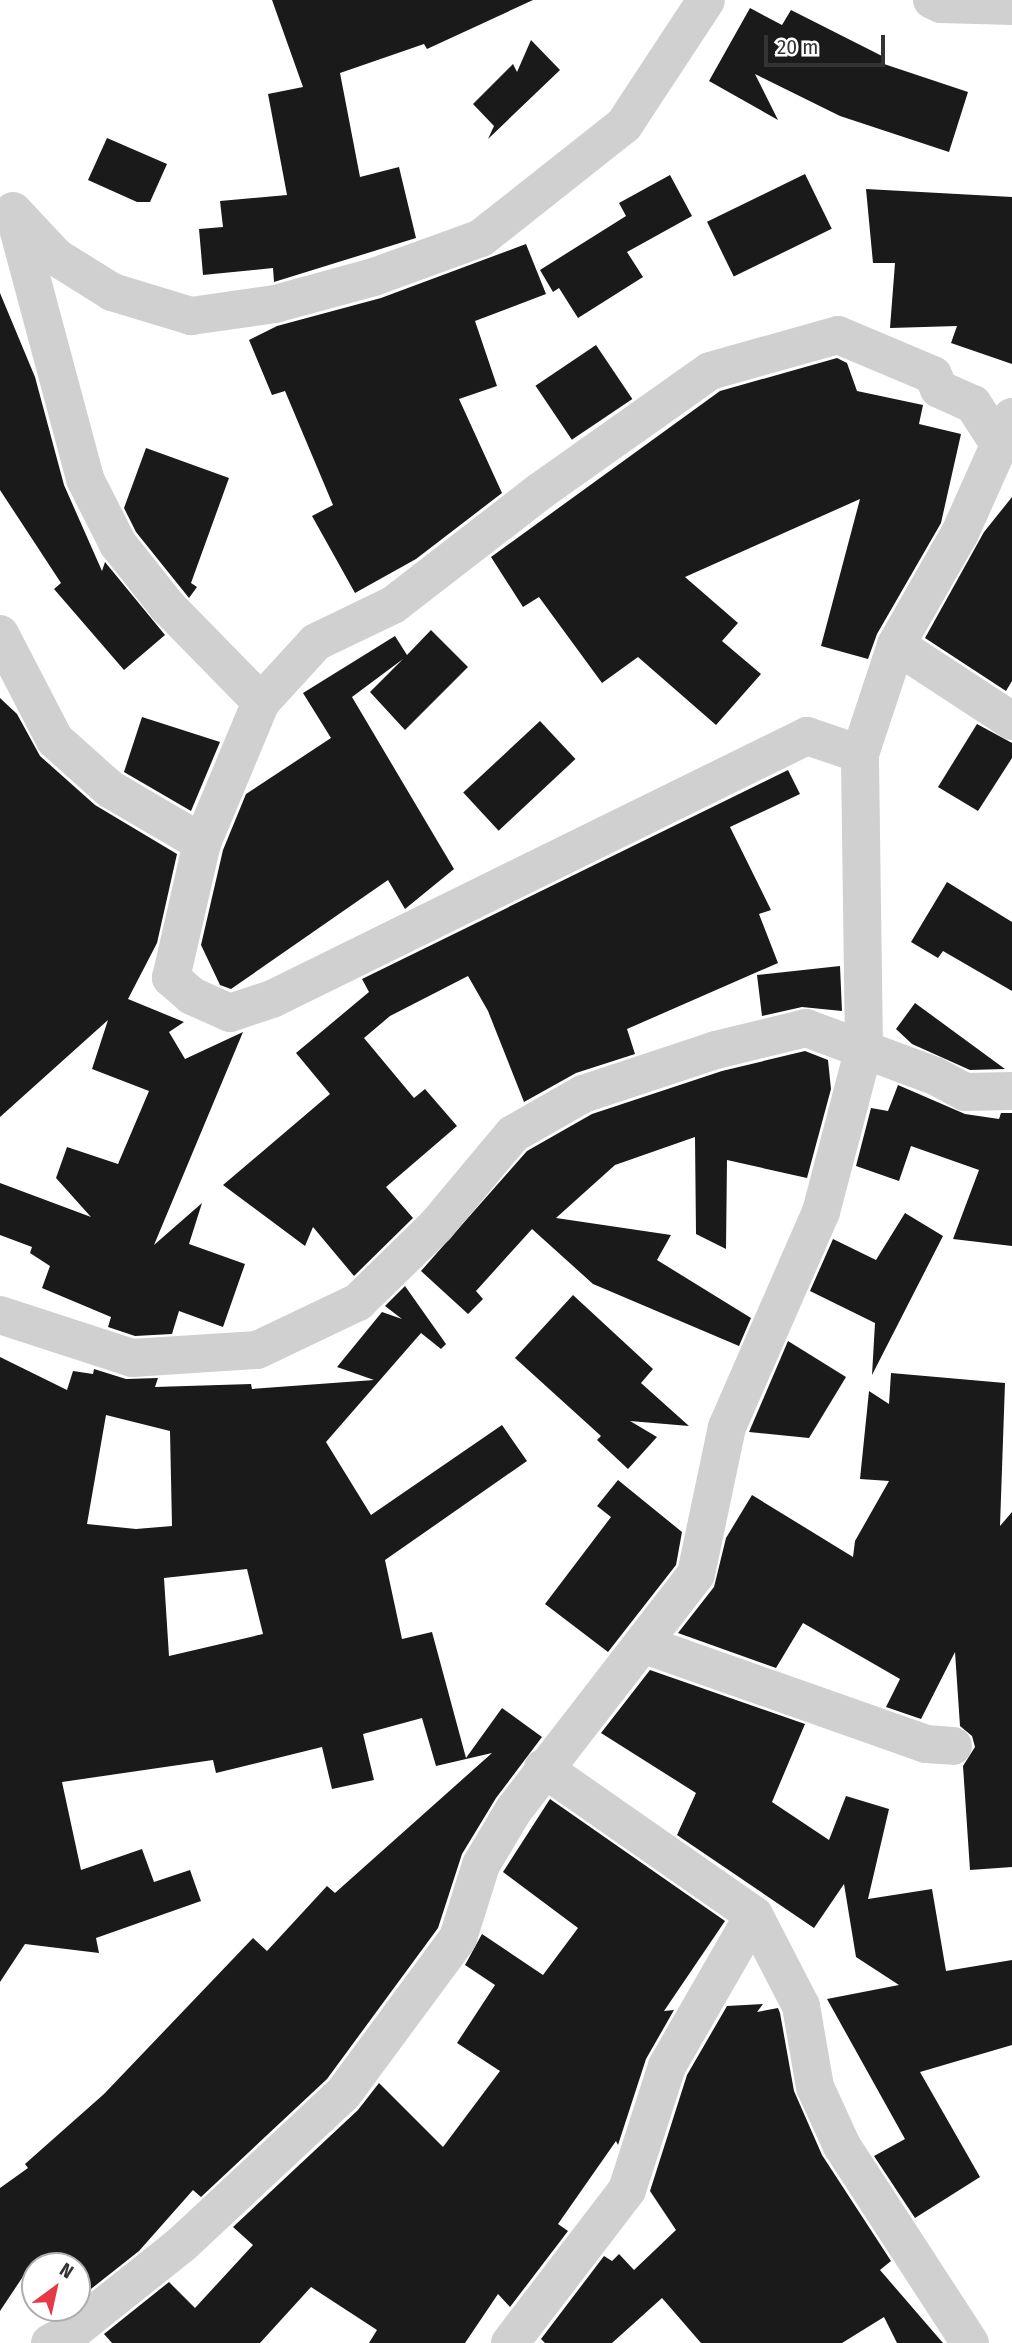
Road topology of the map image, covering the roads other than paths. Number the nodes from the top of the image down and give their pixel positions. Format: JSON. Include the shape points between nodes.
{"nodes":[{"id":1,"x":706,"y":0,"type":"edge"},
{"id":2,"x":932,"y":0,"type":"edge"},
{"id":3,"x":1012,"y":6,"type":"edge"},
{"id":4,"x":1005,"y":429,"type":"edge"},
{"id":5,"x":0,"y":634,"type":"edge"},
{"id":6,"x":896,"y":645,"type":"junction"},
{"id":7,"x":261,"y":702,"type":"junction"},
{"id":8,"x":1012,"y":721,"type":"edge"},
{"id":9,"x":860,"y":754,"type":"junction"},
{"id":10,"x":202,"y":843,"type":"junction"},
{"id":11,"x":864,"y":1048,"type":"junction"},
{"id":12,"x":1012,"y":1091,"type":"edge"},
{"id":13,"x":0,"y":1315,"type":"edge"},
{"id":14,"x":645,"y":1645,"type":"junction"},
{"id":15,"x":953,"y":1746,"type":"dead end"},
{"id":16,"x":543,"y":1768,"type":"junction"},
{"id":17,"x":754,"y":1915,"type":"junction"},
{"id":18,"x":511,"y":2342,"type":"edge"},
{"id":19,"x":50,"y":2343,"type":"edge"},
{"id":20,"x":970,"y":2343,"type":"edge"}],
"edges":[{"from":1,"to":7,"type":"street","via":[[624,125],[481,238],[374,277],[275,304],[191,316],[111,292],[56,257],[13,211],[85,479],[118,544],[168,607]]},
{"from":2,"to":3,"type":"street"},
{"from":4,"to":6,"type":"street","via":[[960,533]]},
{"from":4,"to":7,"type":"street","via":[[973,404],[939,389],[933,375],[838,335],[710,371],[539,492],[393,605],[316,642]]},
{"from":5,"to":10,"type":"street","via":[[55,740],[110,789]]},
{"from":6,"to":8,"type":"street"},
{"from":6,"to":9,"type":"street"},
{"from":7,"to":10,"type":"street"},
{"from":9,"to":10,"type":"street","via":[[807,736],[272,999],[230,1013],[192,996],[171,978]]},
{"from":9,"to":11,"type":"street"},
{"from":11,"to":12,"type":"street","via":[[965,1092]]},
{"from":11,"to":13,"type":"street","via":[[806,1028],[716,1049],[583,1094],[513,1134],[436,1226],[358,1302],[257,1350],[132,1358]]},
{"from":11,"to":14,"type":"street","via":[[821,1212],[727,1427],[696,1574]]},
{"from":14,"to":15,"type":"street","via":[[926,1744]]},
{"from":14,"to":16,"type":"street"},
{"from":16,"to":17,"type":"street"},
{"from":16,"to":19,"type":"street","via":[[481,1865],[457,1938],[343,2094],[182,2244],[73,2331]]},
{"from":17,"to":18,"type":"street","via":[[667,2066],[627,2190]]},
{"from":17,"to":20,"type":"street","via":[[802,2006],[816,2087],[842,2146]]}]}
